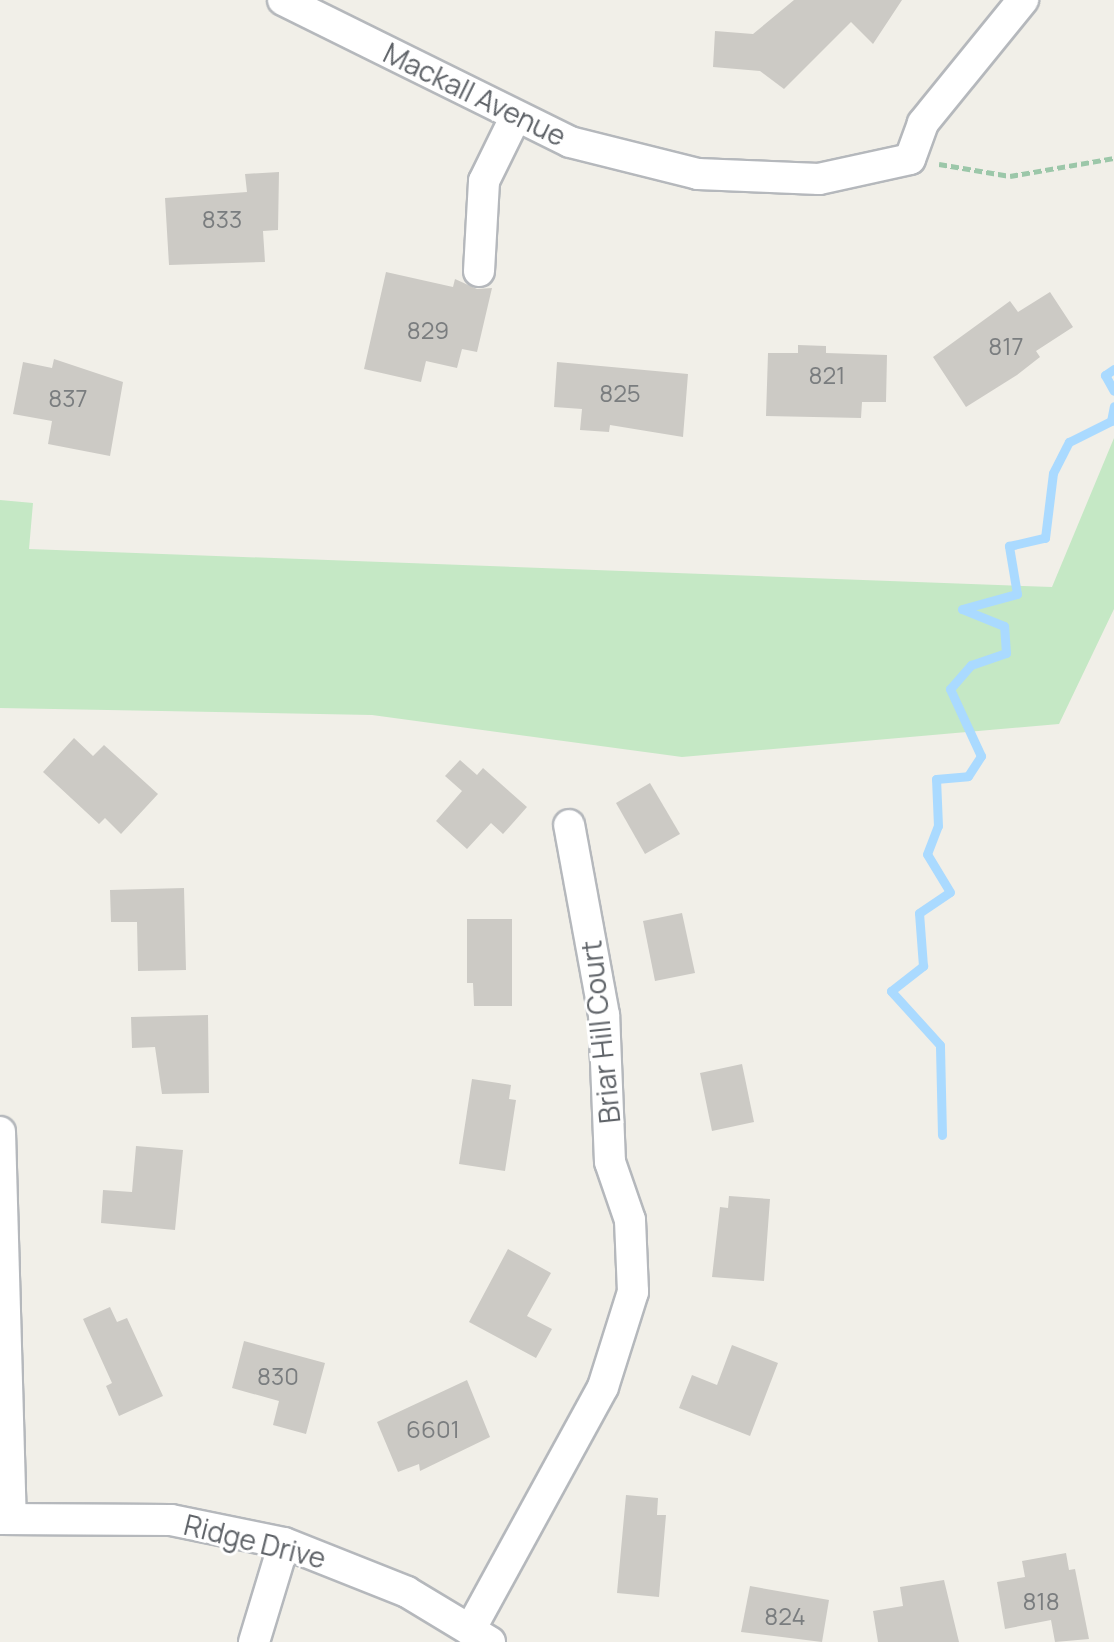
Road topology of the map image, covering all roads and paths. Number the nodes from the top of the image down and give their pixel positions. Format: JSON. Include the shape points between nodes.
{"nodes":[{"id":1,"x":283,"y":0,"type":"edge"},
{"id":2,"x":1023,"y":0,"type":"edge"},
{"id":3,"x":515,"y":118,"type":"junction"},
{"id":4,"x":1114,"y":158,"type":"edge"},
{"id":5,"x":910,"y":159,"type":"junction"},
{"id":6,"x":479,"y":271,"type":"dead end"},
{"id":7,"x":569,"y":825,"type":"dead end"},
{"id":8,"x":0,"y":1132,"type":"edge"},
{"id":9,"x":6,"y":1519,"type":"edge"},
{"id":10,"x":284,"y":1543,"type":"junction"},
{"id":11,"x":480,"y":1636,"type":"edge"},
{"id":12,"x":254,"y":1642,"type":"edge"}],
"edges":[{"from":1,"to":3,"type":"street","name":"Mackall Avenue"},
{"from":2,"to":5,"type":"street","via":[[923,123]]},
{"from":3,"to":5,"type":"street","name":"Mackall Avenue","via":[[622,158],[698,174],[819,179]]},
{"from":3,"to":6,"type":"street","via":[[484,181]]},
{"from":4,"to":5,"type":"path","via":[[1010,176]]},
{"from":7,"to":11,"type":"street","name":"Briar Hill Court","via":[[604,1015],[610,1162],[630,1220],[633,1292],[603,1387]]},
{"from":8,"to":9,"type":"street"},
{"from":9,"to":10,"type":"street","name":"Ridge Drive","via":[[171,1520]]},
{"from":10,"to":11,"type":"street","name":"Ridge Drive","via":[[379,1579]]},
{"from":10,"to":12,"type":"street"}]}
